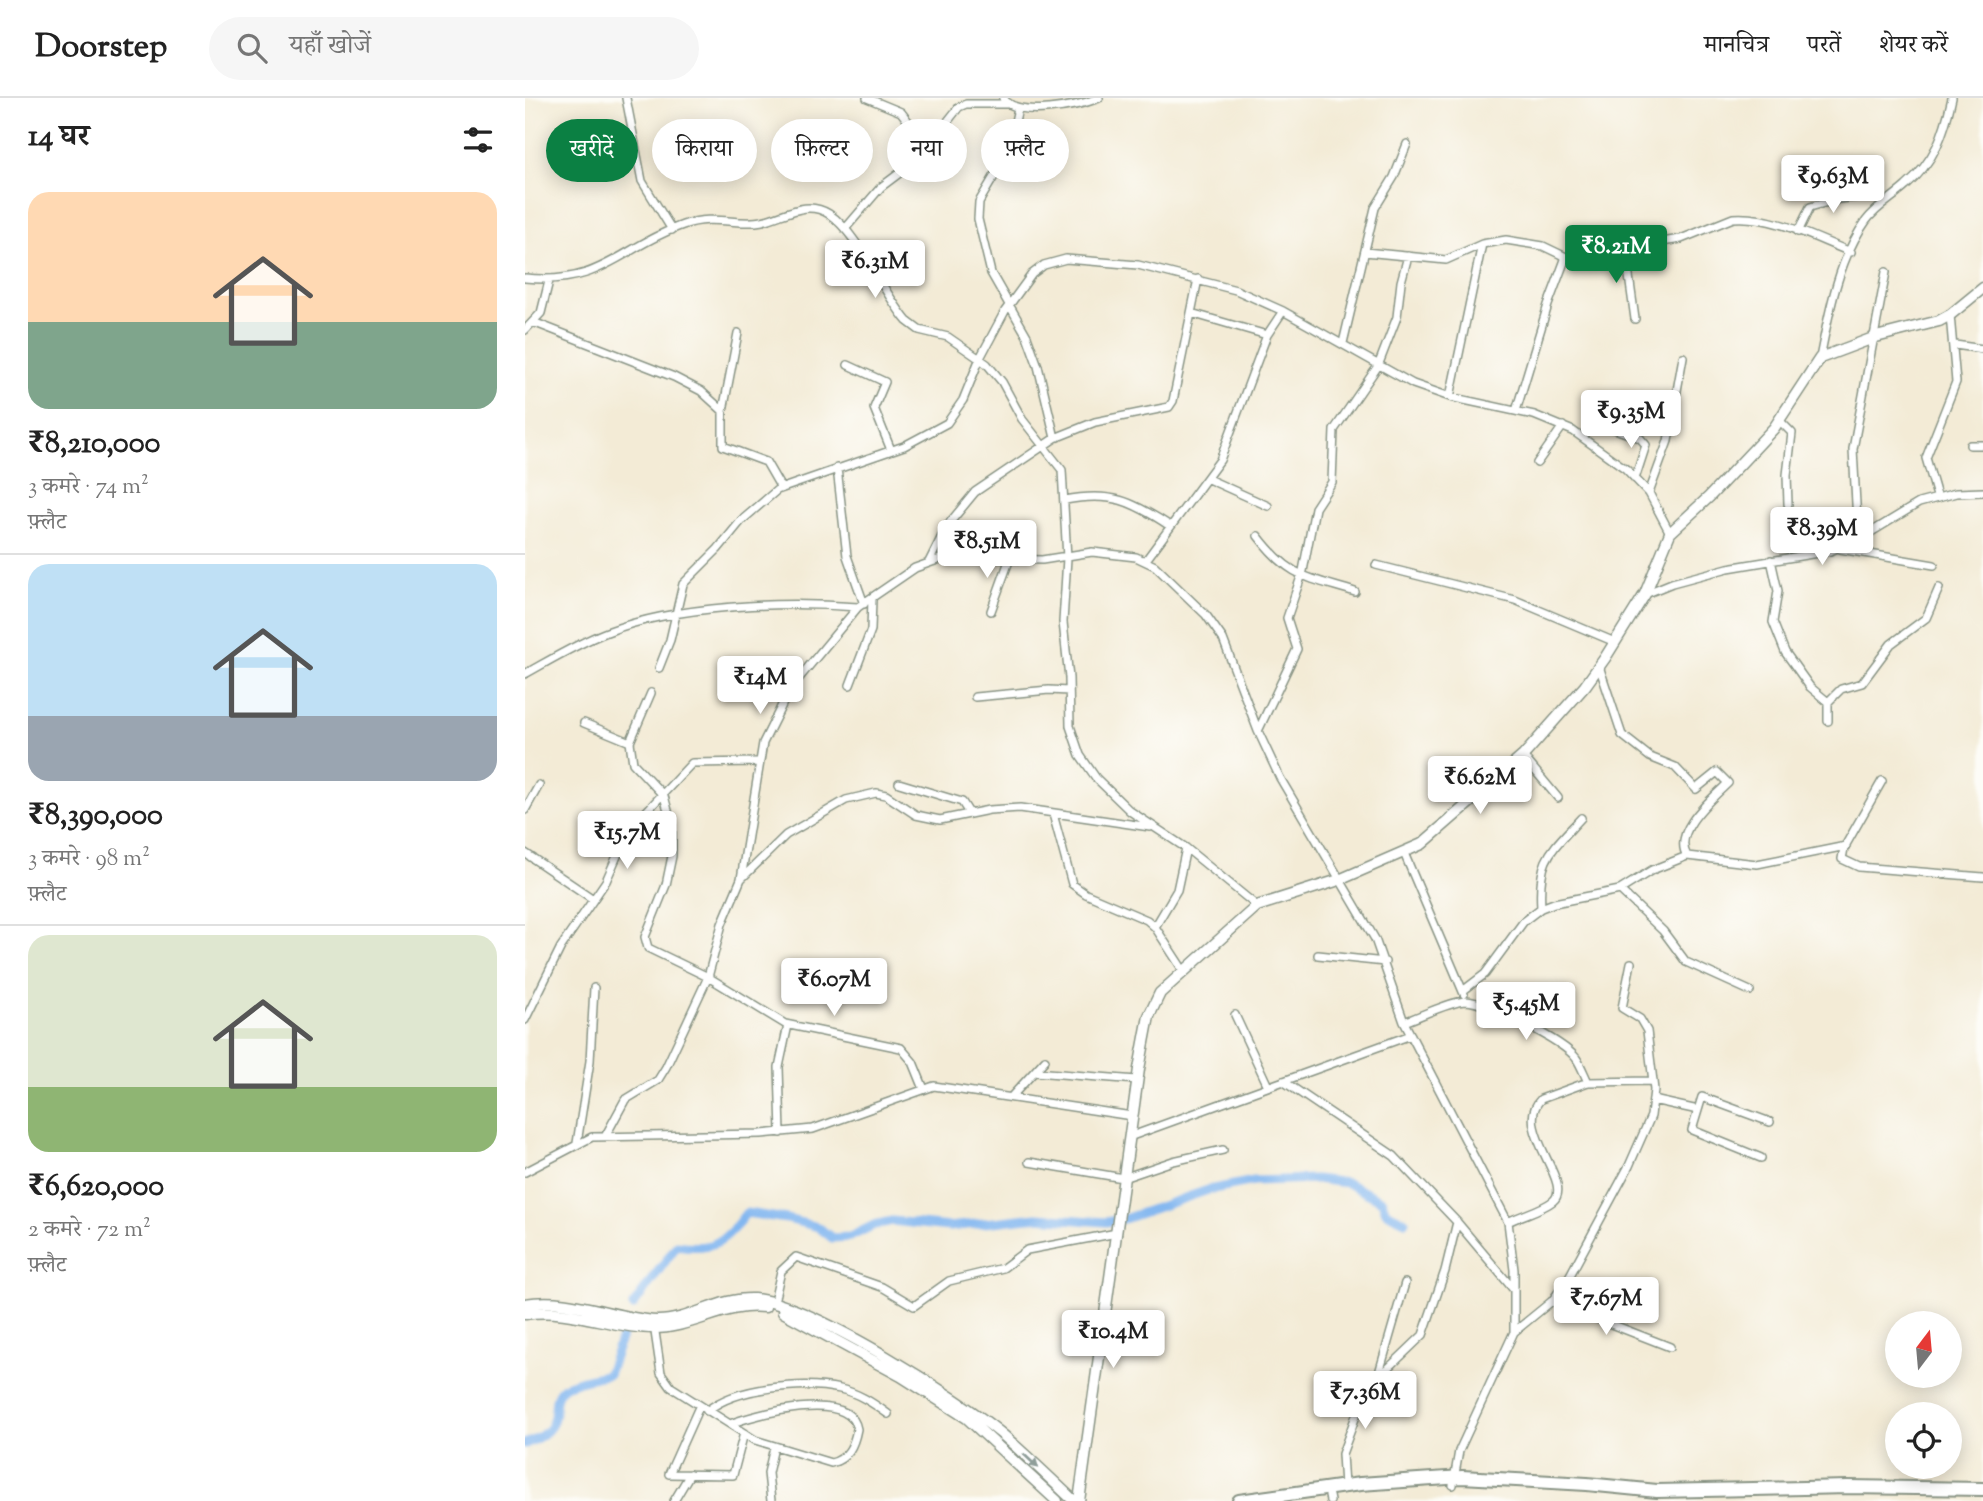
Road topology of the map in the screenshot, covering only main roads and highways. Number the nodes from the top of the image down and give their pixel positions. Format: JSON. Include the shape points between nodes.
{"nodes":[{"id":1,"x":1454,"y":1481,"type":"junction"},
{"id":2,"x":1983,"y":1489,"type":"edge"},
{"id":3,"x":1330,"y":1499,"type":"edge"},
{"id":4,"x":1239,"y":1501,"type":"edge"},
{"id":5,"x":1298,"y":1501,"type":"edge"}],
"edges":[{"from":1,"to":2,"type":"highway","via":[[1587,1484],[1657,1492],[1848,1486]]},
{"from":1,"to":3,"type":"highway"},
{"from":1,"to":4,"type":"highway","via":[[1344,1486]]},
{"from":3,"to":5,"type":"highway"}]}
